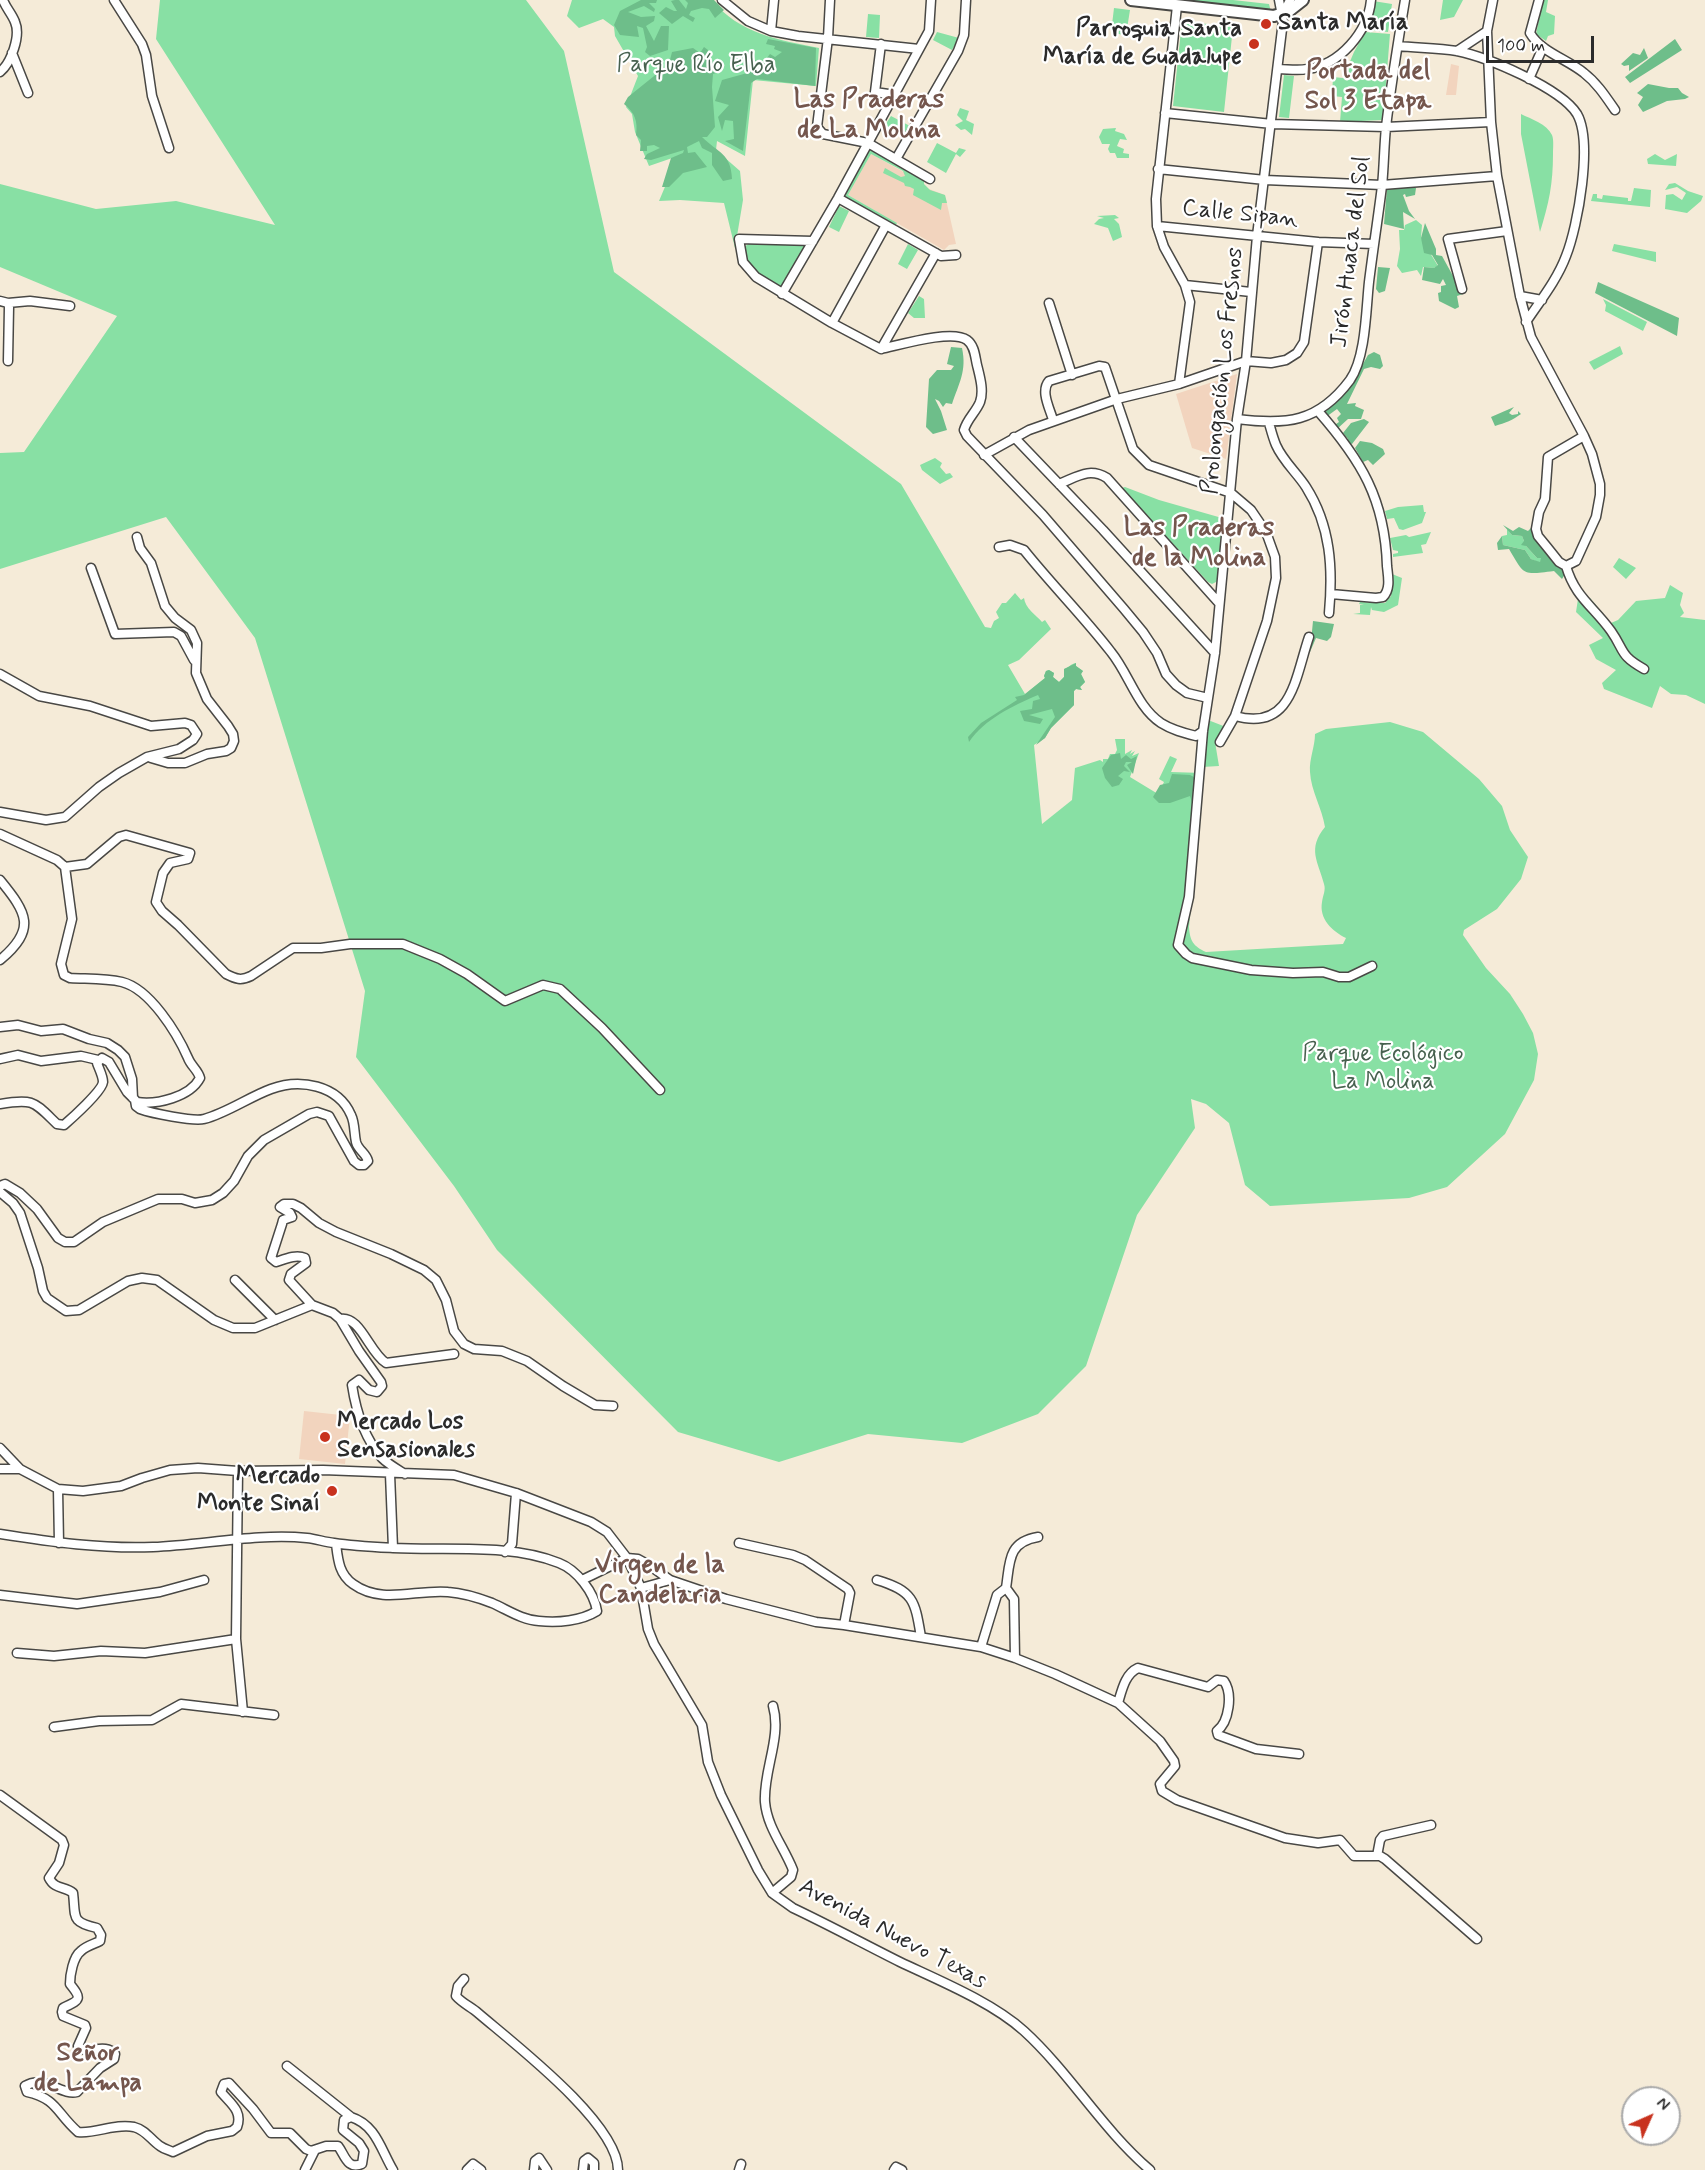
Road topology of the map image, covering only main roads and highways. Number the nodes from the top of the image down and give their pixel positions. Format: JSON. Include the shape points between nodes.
{"nodes":[{"id":1,"x":1131,"y":0,"type":"edge"},
{"id":2,"x":1303,"y":0,"type":"edge"}],
"edges":[{"from":1,"to":2,"type":"main road","via":[[1269,15],[1283,14]]}]}
